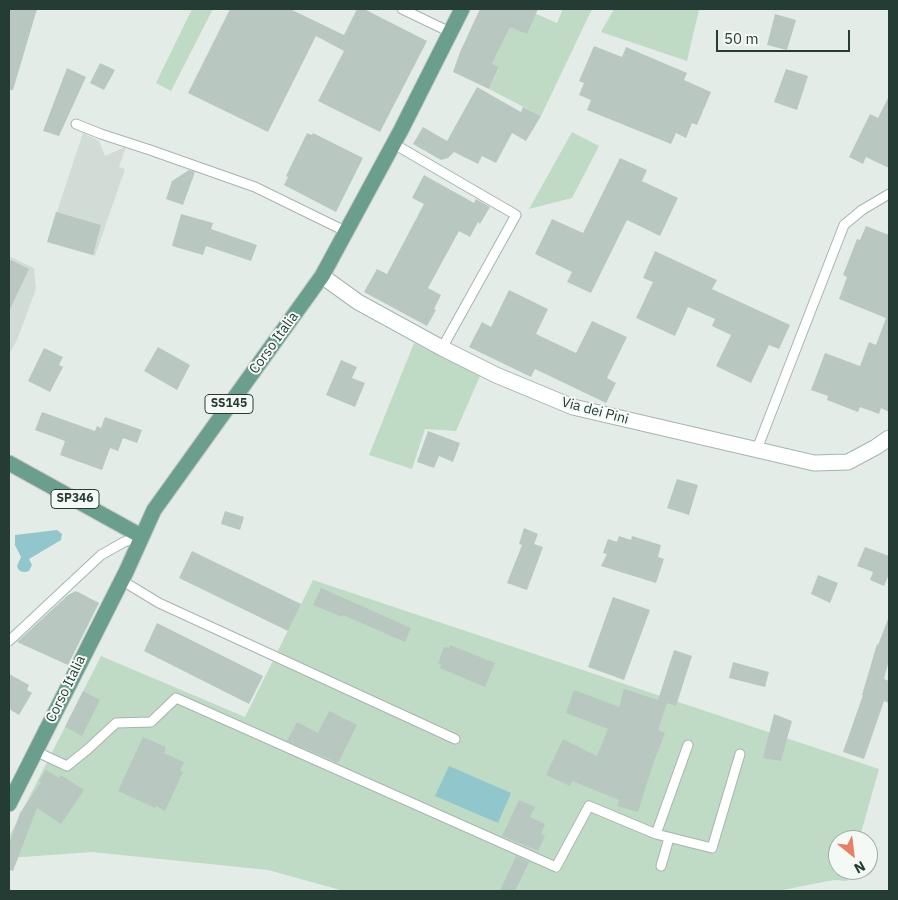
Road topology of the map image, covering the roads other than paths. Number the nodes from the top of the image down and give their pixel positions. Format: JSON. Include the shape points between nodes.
{"nodes":[{"id":1,"x":402,"y":9,"type":"edge"},
{"id":2,"x":462,"y":9,"type":"edge"},
{"id":3,"x":450,"y":32,"type":"junction"},
{"id":4,"x":76,"y":124,"type":"dead end"},
{"id":5,"x":394,"y":144,"type":"junction"},
{"id":6,"x":889,"y":194,"type":"edge"},
{"id":7,"x":347,"y":232,"type":"junction"},
{"id":8,"x":322,"y":276,"type":"junction"},
{"id":9,"x":442,"y":348,"type":"junction"},
{"id":10,"x":889,"y":438,"type":"edge"},
{"id":11,"x":757,"y":449,"type":"junction"},
{"id":12,"x":9,"y":463,"type":"edge"},
{"id":13,"x":141,"y":536,"type":"junction"},
{"id":14,"x":121,"y":580,"type":"junction"},
{"id":15,"x":9,"y":641,"type":"edge"},
{"id":16,"x":455,"y":739,"type":"dead end"},
{"id":17,"x":688,"y":745,"type":"dead end"},
{"id":18,"x":35,"y":751,"type":"junction"},
{"id":19,"x":740,"y":754,"type":"dead end"},
{"id":20,"x":9,"y":804,"type":"edge"},
{"id":21,"x":656,"y":834,"type":"junction"},
{"id":22,"x":669,"y":838,"type":"junction"},
{"id":23,"x":661,"y":866,"type":"dead end"}],
"edges":[{"from":1,"to":3,"type":"lane"},
{"from":2,"to":3,"type":"main road","name":"Corso Italia","number":"SS145"},
{"from":3,"to":5,"type":"main road","name":"Corso Italia","number":"SS145"},
{"from":4,"to":7,"type":"lane","via":[[255,187]]},
{"from":5,"to":7,"type":"main road","name":"Corso Italia","number":"SS145"},
{"from":5,"to":9,"type":"lane","via":[[516,215]]},
{"from":6,"to":11,"type":"lane","via":[[844,225]]},
{"from":7,"to":8,"type":"main road","name":"Corso Italia","number":"SS145"},
{"from":8,"to":9,"type":"street","name":"Via dei Pini","via":[[358,302]]},
{"from":8,"to":13,"type":"main road","name":"Corso Italia","number":"SS145","via":[[186,463],[154,510]]},
{"from":9,"to":11,"type":"street","name":"Via dei Pini","via":[[573,407]]},
{"from":10,"to":11,"type":"street","name":"Via dei Pini","via":[[848,462],[814,463]]},
{"from":12,"to":13,"type":"main road","number":"SP346"},
{"from":13,"to":14,"type":"main road","name":"Corso Italia","number":"SS145"},
{"from":13,"to":15,"type":"lane","via":[[102,554]]},
{"from":14,"to":16,"type":"lane","via":[[168,607]]},
{"from":14,"to":18,"type":"main road","name":"Corso Italia","number":"SS145"},
{"from":17,"to":21,"type":"lane"},
{"from":18,"to":20,"type":"main road","name":"Corso Italia","number":"SS145"},
{"from":18,"to":21,"type":"lane","via":[[67,766],[116,723],[151,722],[176,698],[556,867],[588,806]]},
{"from":19,"to":22,"type":"lane","via":[[712,848]]},
{"from":21,"to":22,"type":"lane"},
{"from":22,"to":23,"type":"lane"}]}
